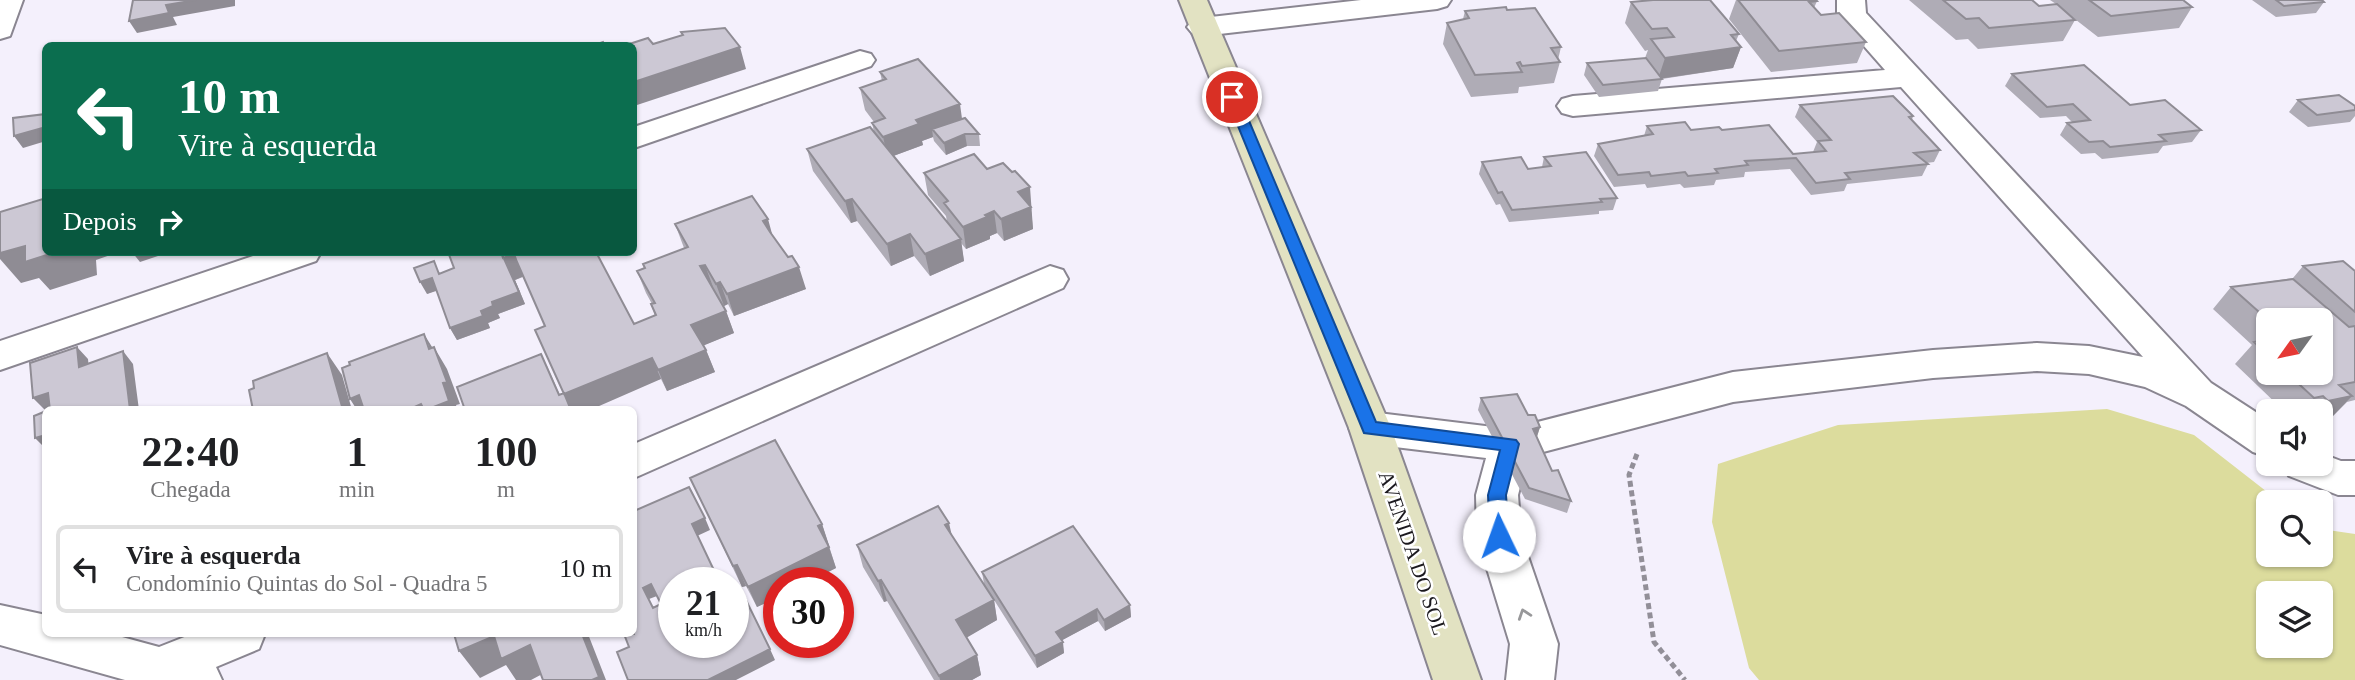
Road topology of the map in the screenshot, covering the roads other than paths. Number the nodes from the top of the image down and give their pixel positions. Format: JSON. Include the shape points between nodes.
{"nodes":[{"id":1,"x":9,"y":0,"type":"edge"},
{"id":2,"x":1437,"y":0,"type":"edge"},
{"id":3,"x":1851,"y":0,"type":"edge"},
{"id":4,"x":1198,"y":13,"type":"edge"},
{"id":5,"x":0,"y":30,"type":"edge"},
{"id":6,"x":860,"y":60,"type":"dead end"},
{"id":7,"x":1908,"y":77,"type":"junction"},
{"id":8,"x":1573,"y":106,"type":"dead end"},
{"id":9,"x":637,"y":137,"type":"edge"},
{"id":10,"x":291,"y":256,"type":"edge"},
{"id":11,"x":1050,"y":279,"type":"dead end"},
{"id":12,"x":0,"y":356,"type":"edge"},
{"id":13,"x":2200,"y":395,"type":"junction"},
{"id":14,"x":1370,"y":428,"type":"junction"},
{"id":15,"x":2256,"y":433,"type":"edge"},
{"id":16,"x":1510,"y":444,"type":"junction"},
{"id":17,"x":637,"y":461,"type":"edge"},
{"id":18,"x":2333,"y":476,"type":"edge"},
{"id":19,"x":2355,"y":478,"type":"edge"},
{"id":20,"x":0,"y":625,"type":"edge"},
{"id":21,"x":42,"y":635,"type":"edge"},
{"id":22,"x":50,"y":637,"type":"edge"},
{"id":23,"x":237,"y":637,"type":"edge"},
{"id":24,"x":180,"y":675,"type":"edge"},
{"id":25,"x":1457,"y":680,"type":"edge"},
{"id":26,"x":1530,"y":680,"type":"edge"}],
"edges":[{"from":1,"to":5,"type":"street"},
{"from":2,"to":4,"type":"street"},
{"from":3,"to":7,"type":"street","via":[[1852,15]]},
{"from":4,"to":14,"type":"street","name":"AVENIDA DO SOL"},
{"from":6,"to":9,"type":"street"},
{"from":7,"to":8,"type":"street"},
{"from":7,"to":13,"type":"street"},
{"from":10,"to":12,"type":"street"},
{"from":11,"to":17,"type":"street"},
{"from":13,"to":15,"type":"street"},
{"from":13,"to":16,"type":"street","via":[[2158,376],[2089,360],[2037,357],[1933,364],[1733,387]]},
{"from":14,"to":16,"type":"street"},
{"from":14,"to":25,"type":"street","name":"AVENIDA DO SOL"},
{"from":26,"to":16,"type":"street","one_way":true,"via":[[1534,644],[1499,536],[1497,495]]},
{"from":18,"to":19,"type":"street"},
{"from":20,"to":21,"type":"street"},
{"from":22,"to":24,"type":"street"},
{"from":23,"to":24,"type":"street"}]}
